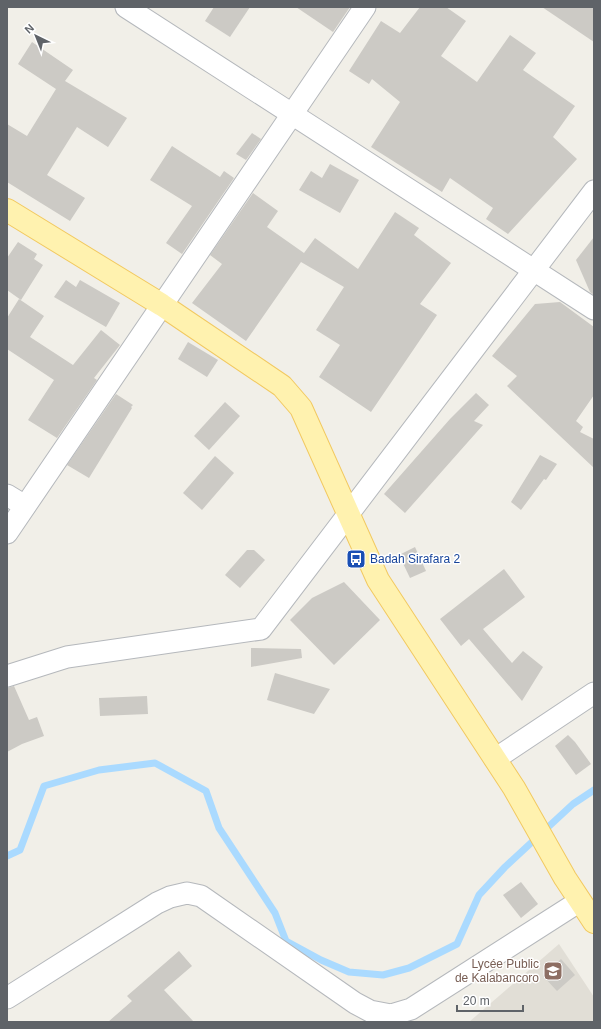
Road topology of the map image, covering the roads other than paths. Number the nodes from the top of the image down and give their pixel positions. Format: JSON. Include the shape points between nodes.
{"nodes":[{"id":1,"x":126,"y":7,"type":"edge"},
{"id":2,"x":365,"y":7,"type":"edge"},
{"id":3,"x":292,"y":114,"type":"junction"},
{"id":4,"x":594,"y":190,"type":"edge"},
{"id":5,"x":7,"y":210,"type":"edge"},
{"id":6,"x":534,"y":270,"type":"junction"},
{"id":7,"x":162,"y":305,"type":"junction"},
{"id":8,"x":594,"y":309,"type":"edge"},
{"id":9,"x":7,"y":495,"type":"edge"},
{"id":10,"x":25,"y":506,"type":"junction"},
{"id":11,"x":348,"y":514,"type":"junction"},
{"id":12,"x":7,"y":533,"type":"edge"},
{"id":13,"x":7,"y":676,"type":"edge"},
{"id":14,"x":594,"y":694,"type":"edge"},
{"id":15,"x":495,"y":759,"type":"junction"},
{"id":16,"x":580,"y":901,"type":"junction"},
{"id":17,"x":594,"y":922,"type":"edge"},
{"id":18,"x":7,"y":998,"type":"edge"},
{"id":19,"x":411,"y":1016,"type":"edge"}],
"edges":[{"from":1,"to":3,"type":"street"},
{"from":2,"to":3,"type":"street"},
{"from":3,"to":6,"type":"street"},
{"from":3,"to":7,"type":"street"},
{"from":4,"to":6,"type":"street"},
{"from":5,"to":7,"type":"main road"},
{"from":6,"to":8,"type":"street"},
{"from":6,"to":11,"type":"street"},
{"from":7,"to":10,"type":"street"},
{"from":7,"to":11,"type":"main road","via":[[282,386],[301,408]]},
{"from":9,"to":10,"type":"street"},
{"from":10,"to":12,"type":"street"},
{"from":11,"to":13,"type":"street","via":[[261,629],[67,657]]},
{"from":11,"to":15,"type":"main road","via":[[378,580]]},
{"from":14,"to":15,"type":"street"},
{"from":15,"to":16,"type":"main road"},
{"from":16,"to":17,"type":"main road"},
{"from":16,"to":19,"type":"street"},
{"from":18,"to":19,"type":"street","via":[[157,903],[187,893],[201,896],[355,1004],[370,1011]]}]}
